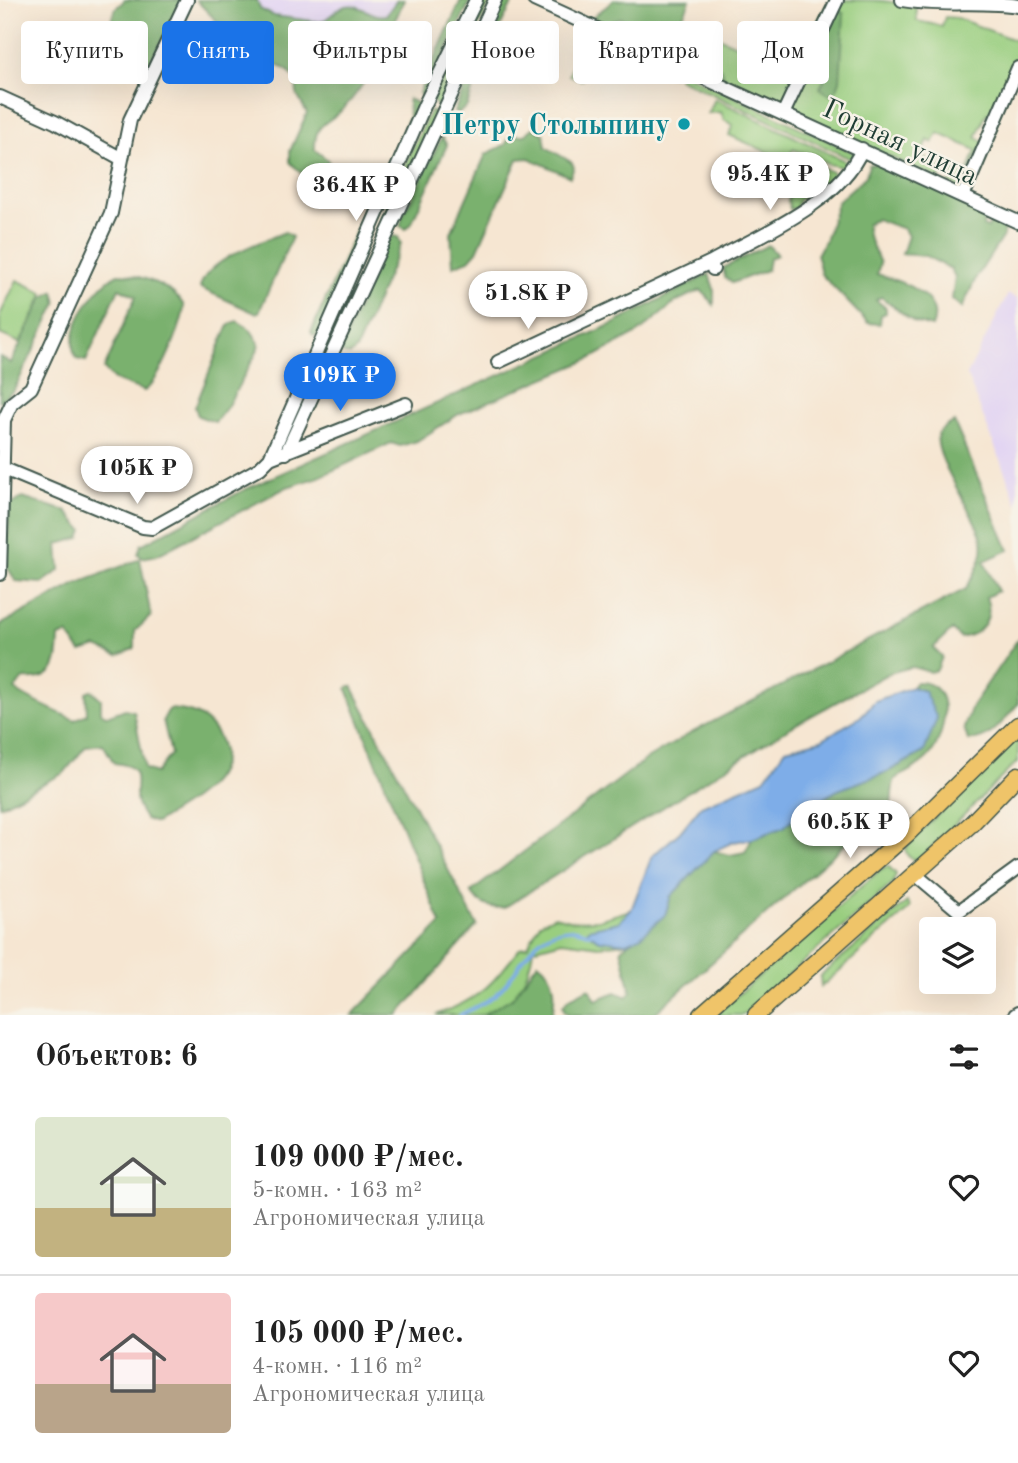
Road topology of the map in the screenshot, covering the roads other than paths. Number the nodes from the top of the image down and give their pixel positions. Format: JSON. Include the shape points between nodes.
{"nodes":[{"id":1,"x":187,"y":0,"type":"edge"},
{"id":2,"x":476,"y":0,"type":"edge"},
{"id":3,"x":495,"y":0,"type":"edge"},
{"id":4,"x":534,"y":0,"type":"edge"},
{"id":5,"x":837,"y":0,"type":"edge"},
{"id":6,"x":902,"y":0,"type":"edge"},
{"id":7,"x":1018,"y":6,"type":"edge"},
{"id":8,"x":1018,"y":68,"type":"edge"},
{"id":9,"x":0,"y":97,"type":"edge"},
{"id":10,"x":783,"y":114,"type":"junction"},
{"id":11,"x":862,"y":149,"type":"junction"},
{"id":12,"x":122,"y":159,"type":"junction"},
{"id":13,"x":963,"y":196,"type":"junction"},
{"id":14,"x":1018,"y":222,"type":"edge"},
{"id":15,"x":498,"y":362,"type":"dead end"},
{"id":16,"x":406,"y":404,"type":"dead end"},
{"id":17,"x":286,"y":453,"type":"junction"},
{"id":18,"x":270,"y":458,"type":"junction"},
{"id":19,"x":2,"y":468,"type":"junction"},
{"id":20,"x":0,"y":574,"type":"edge"},
{"id":21,"x":1018,"y":725,"type":"edge"},
{"id":22,"x":1018,"y":775,"type":"edge"},
{"id":23,"x":1018,"y":868,"type":"edge"},
{"id":24,"x":915,"y":874,"type":"junction"},
{"id":25,"x":701,"y":1015,"type":"edge"},
{"id":26,"x":756,"y":1015,"type":"edge"}],
"edges":[{"from":1,"to":12,"type":"street","via":[[130,120]]},
{"from":2,"to":18,"type":"street","via":[[425,104]]},
{"from":3,"to":17,"type":"street"},
{"from":4,"to":10,"type":"street","name":"Горная улица"},
{"from":5,"to":10,"type":"street"},
{"from":6,"to":7,"type":"street","via":[[926,4],[996,0]]},
{"from":8,"to":13,"type":"street"},
{"from":9,"to":12,"type":"street","via":[[55,121]]},
{"from":10,"to":11,"type":"street","name":"Горная улица"},
{"from":11,"to":13,"type":"street","name":"Горная улица"},
{"from":11,"to":15,"type":"street","via":[[840,181],[787,222],[712,266]]},
{"from":12,"to":19,"type":"street","via":[[116,200],[96,251],[31,388],[7,411]]},
{"from":13,"to":14,"type":"street","name":"Горная улица"},
{"from":16,"to":17,"type":"street"},
{"from":17,"to":18,"type":"street"},
{"from":18,"to":19,"type":"street","via":[[152,528]]},
{"from":19,"to":20,"type":"street"},
{"from":21,"to":25,"type":"main road","via":[[916,825]]},
{"from":22,"to":24,"type":"main road"},
{"from":23,"to":24,"type":"street","via":[[959,911]]},
{"from":24,"to":26,"type":"main road"}]}
